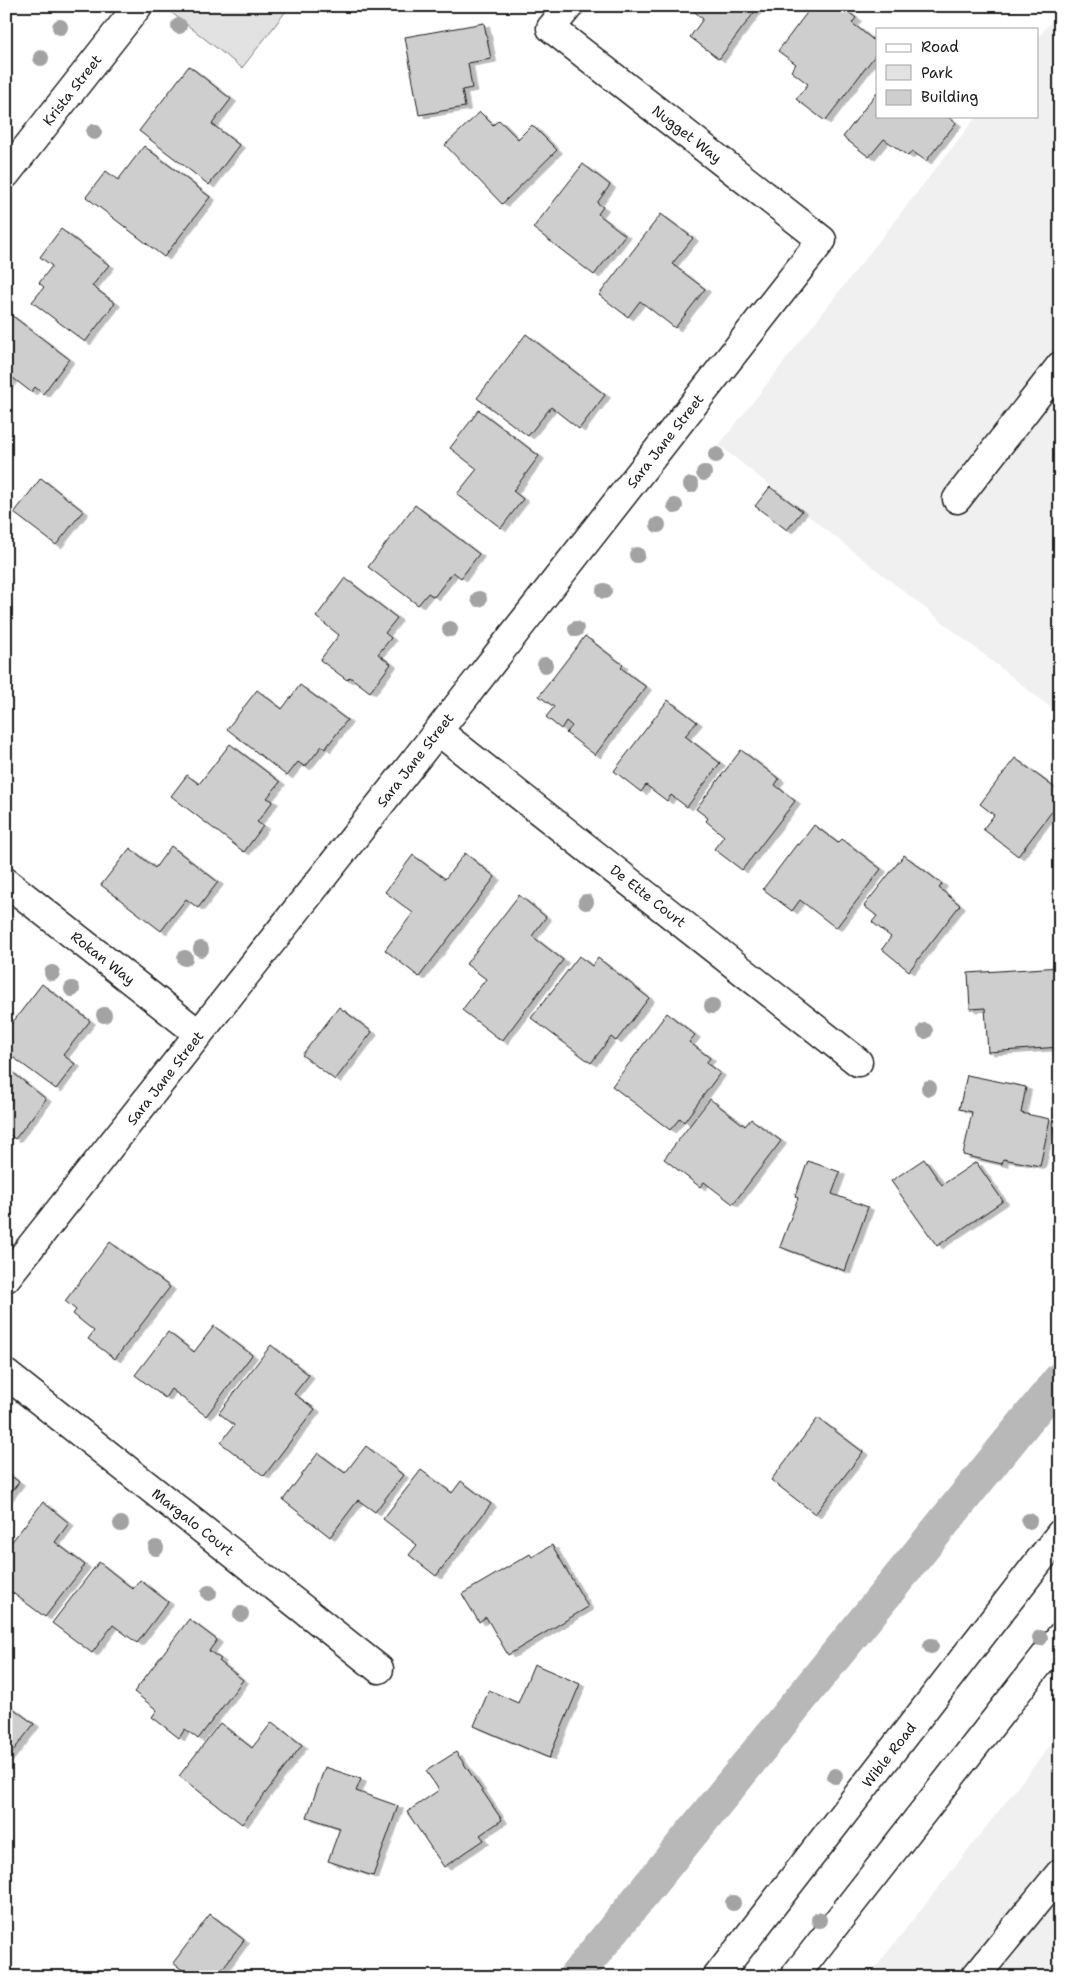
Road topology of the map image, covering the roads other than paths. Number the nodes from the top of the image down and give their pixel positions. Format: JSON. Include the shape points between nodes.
{"nodes":[{"id":1,"x":138,"y":6,"type":"edge"},
{"id":2,"x":569,"y":6,"type":"edge"},
{"id":3,"x":6,"y":174,"type":"edge"},
{"id":4,"x":822,"y":240,"type":"joint"},
{"id":5,"x":1060,"y":366,"type":"edge"},
{"id":6,"x":958,"y":499,"type":"dead end"},
{"id":7,"x":438,"y":731,"type":"junction"},
{"id":8,"x":6,"y":882,"type":"edge"},
{"id":9,"x":199,"y":1034,"type":"junction"},
{"id":10,"x":858,"y":1062,"type":"dead end"},
{"id":11,"x":6,"y":1278,"type":"edge"},
{"id":12,"x":6,"y":1374,"type":"edge"},
{"id":13,"x":1060,"y":1534,"type":"edge"},
{"id":14,"x":1060,"y":1637,"type":"edge"},
{"id":15,"x":380,"y":1669,"type":"dead end"},
{"id":16,"x":1060,"y":1874,"type":"edge"},
{"id":17,"x":717,"y":1977,"type":"edge"},
{"id":18,"x":794,"y":1977,"type":"edge"},
{"id":19,"x":975,"y":1977,"type":"edge"}],
"edges":[{"from":1,"to":3,"type":"street","name":"Krista Street"},
{"from":2,"to":4,"type":"street","name":"Nugget Way","via":[[551,28]]},
{"from":4,"to":7,"type":"street","name":"Sara Jane Street"},
{"from":5,"to":6,"type":"street"},
{"from":7,"to":9,"type":"street","name":"Sara Jane Street"},
{"from":7,"to":10,"type":"street","name":"De Ette Court"},
{"from":8,"to":9,"type":"street","name":"Rokan Way"},
{"from":9,"to":11,"type":"street","name":"Sara Jane Street"},
{"from":12,"to":15,"type":"street","name":"Margalo Court"},
{"from":13,"to":17,"type":"street","name":"Wible Road"},
{"from":14,"to":18,"type":"street"},
{"from":16,"to":19,"type":"street"}]}
